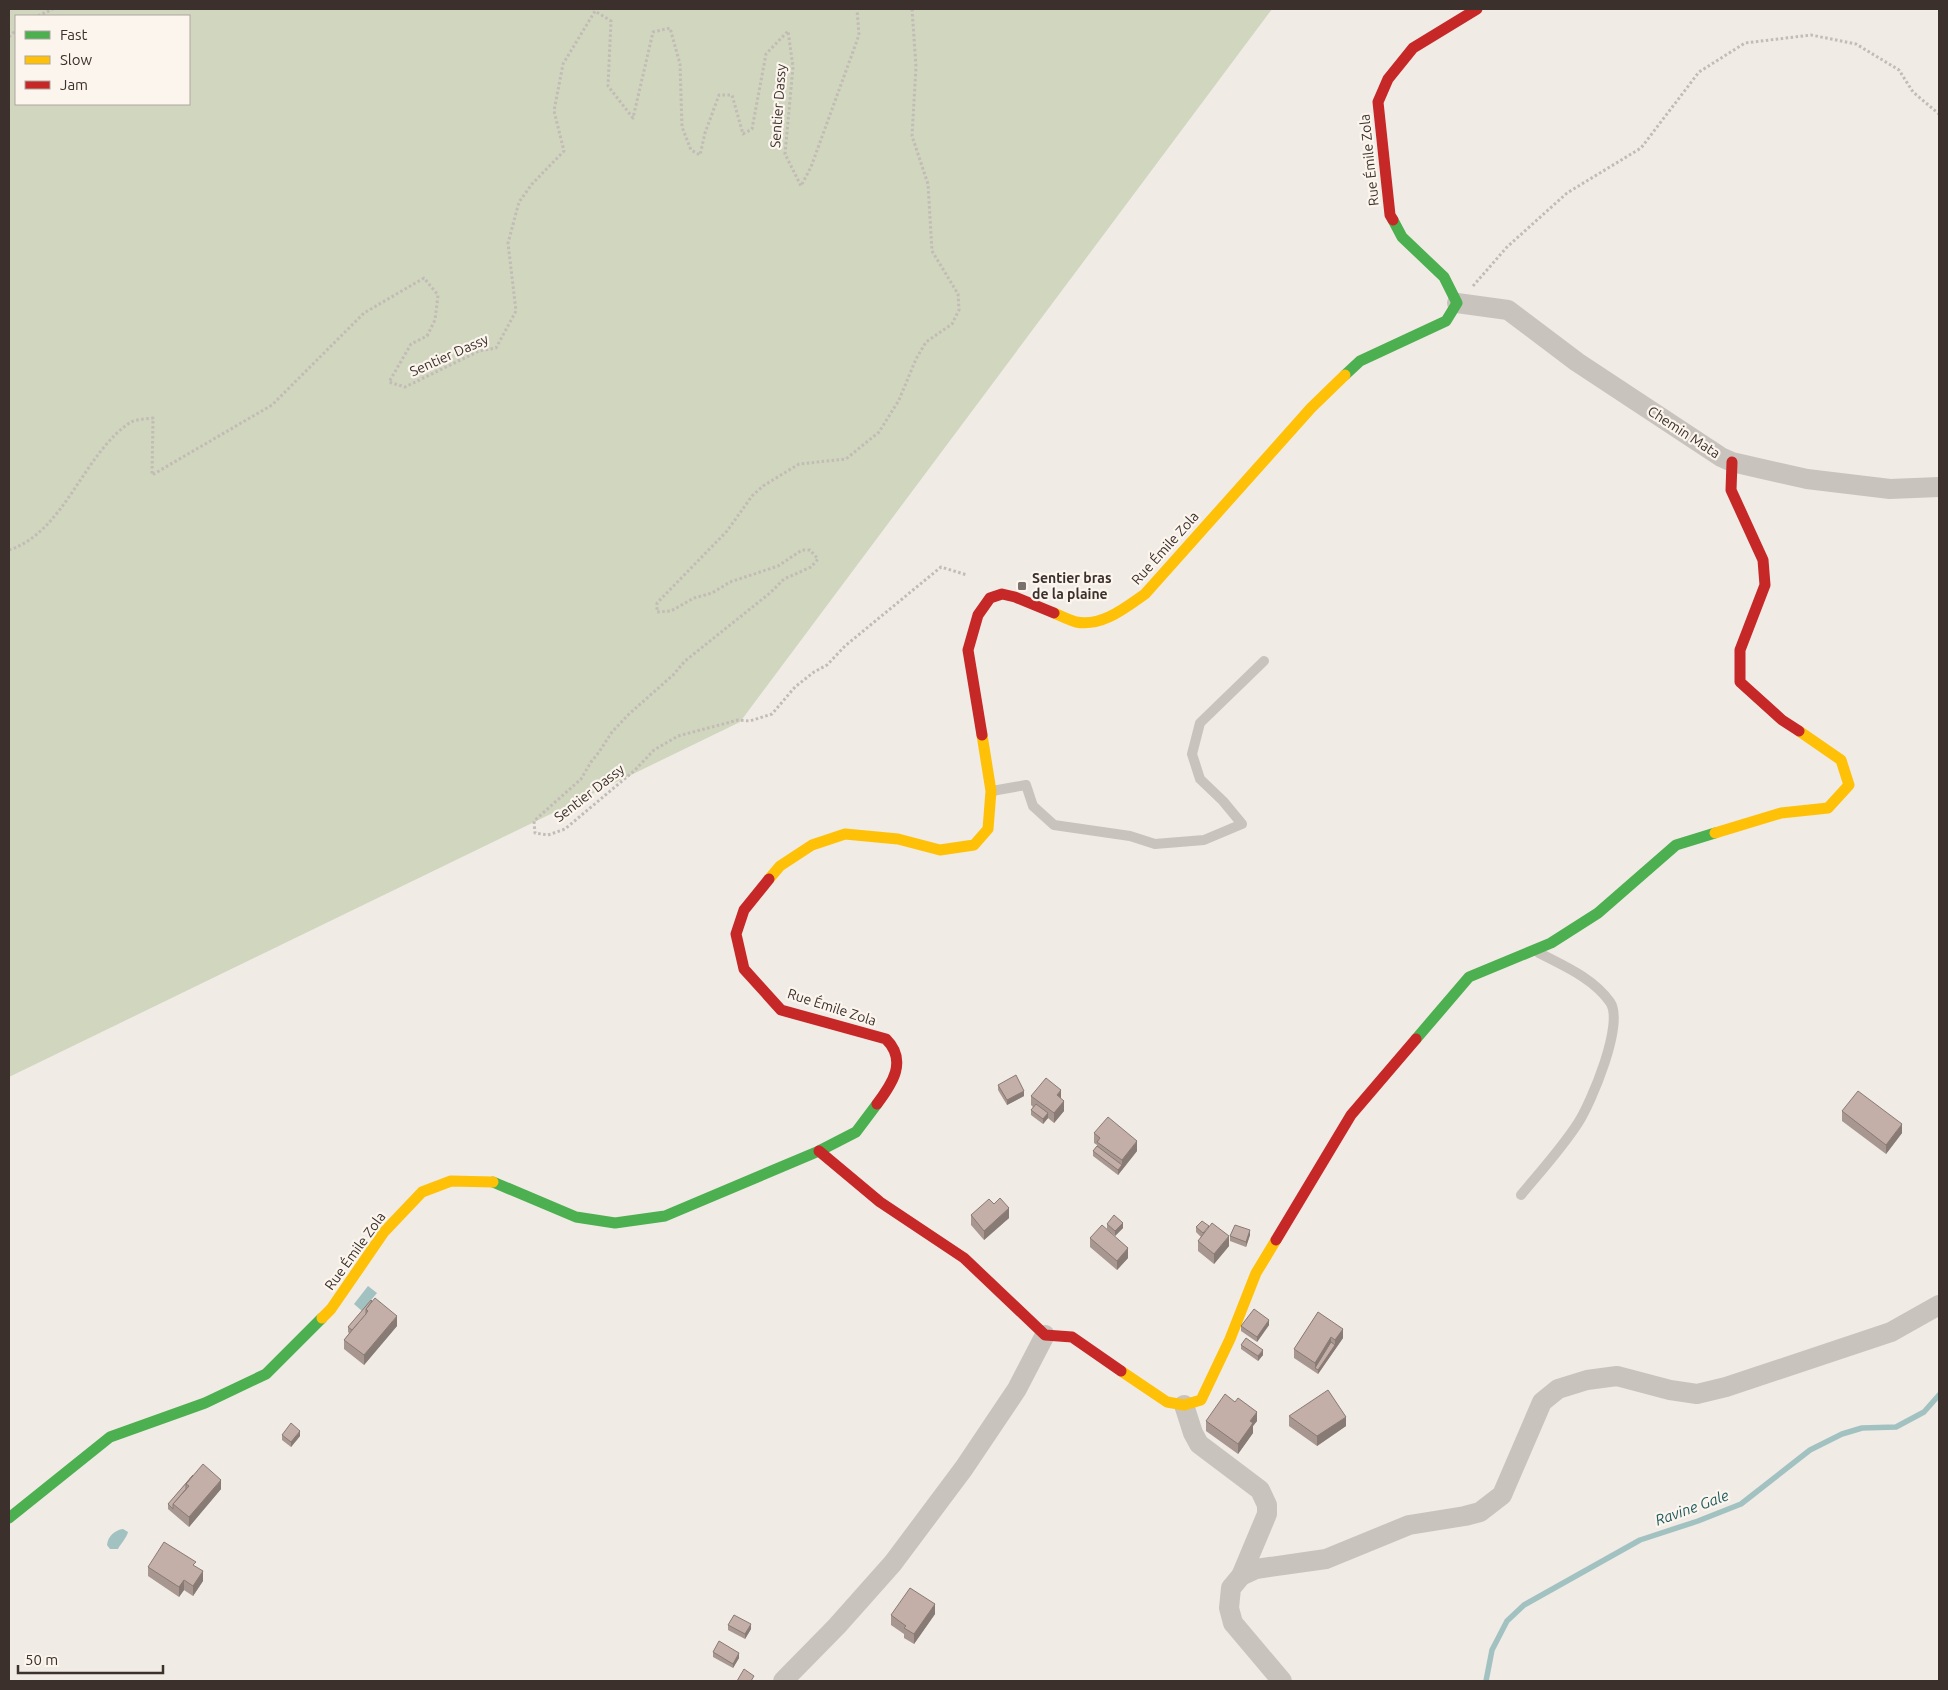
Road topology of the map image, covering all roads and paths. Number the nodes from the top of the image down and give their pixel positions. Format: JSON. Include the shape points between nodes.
{"nodes":[{"id":1,"x":54,"y":9,"type":"edge"},
{"id":2,"x":858,"y":9,"type":"edge"},
{"id":3,"x":912,"y":9,"type":"edge"},
{"id":4,"x":1477,"y":9,"type":"edge"},
{"id":5,"x":40,"y":15,"type":"edge"},
{"id":6,"x":1939,"y":114,"type":"edge"},
{"id":7,"x":1457,"y":303,"type":"junction"},
{"id":8,"x":1732,"y":462,"type":"junction"},
{"id":9,"x":1939,"y":487,"type":"edge"},
{"id":10,"x":9,"y":550,"type":"edge"},
{"id":11,"x":967,"y":575,"type":"dead end"},
{"id":12,"x":1264,"y":662,"type":"dead end"},
{"id":13,"x":991,"y":791,"type":"junction"},
{"id":14,"x":1534,"y":950,"type":"junction"},
{"id":15,"x":819,"y":1151,"type":"junction"},
{"id":16,"x":1521,"y":1195,"type":"dead end"},
{"id":17,"x":1939,"y":1305,"type":"edge"},
{"id":18,"x":1045,"y":1335,"type":"junction"},
{"id":19,"x":1184,"y":1405,"type":"junction"},
{"id":20,"x":9,"y":1518,"type":"edge"},
{"id":21,"x":1241,"y":1576,"type":"junction"},
{"id":22,"x":783,"y":1681,"type":"edge"},
{"id":23,"x":1282,"y":1681,"type":"edge"}],
"edges":[{"from":1,"to":5,"type":"path"},
{"from":2,"to":10,"type":"path","name":"Sentier Dassy","via":[[859,35],[811,167],[801,186],[785,154],[793,67],[788,31],[766,54],[752,129],[743,134],[732,95],[719,95],[700,155],[691,150],[682,127],[680,64],[670,28],[653,32],[632,118],[608,86],[611,21],[595,11],[563,64],[554,111],[564,151],[519,202],[508,242],[516,311],[496,348],[479,351],[405,387],[389,382],[411,344],[427,336],[435,320],[438,295],[424,278],[364,313],[272,405],[152,475],[153,418],[132,421],[112,438],[47,526],[17,548]]},
{"from":3,"to":11,"type":"path","name":"Sentier Dassy","via":[[916,67],[912,136],[928,184],[932,251],[958,294],[959,310],[952,324],[926,342],[899,400],[879,432],[846,459],[799,464],[763,486],[727,532],[657,603],[657,612],[671,611],[730,582],[778,566],[802,550],[810,550],[818,559],[811,567],[784,579],[720,635],[702,646],[629,714],[612,732],[581,779],[534,821],[535,834],[548,835],[566,829],[654,750],[678,736],[772,714],[795,687],[827,664],[941,567]]},
{"from":4,"to":7,"type":"main road","name":"Rue Émile Zola","via":[[1413,48],[1388,79],[1378,102],[1390,216],[1402,237],[1444,277]]},
{"from":6,"to":7,"type":"path","via":[[1913,92],[1899,70],[1856,44],[1811,35],[1746,43],[1699,72],[1641,148],[1567,193],[1507,247]]},
{"from":7,"to":8,"type":"street","name":"Chemin Mata","via":[[1508,310],[1577,362]]},
{"from":7,"to":13,"type":"main road","name":"Rue Émile Zola","via":[[1446,321],[1360,361],[1310,408],[1145,594],[1113,616],[1077,622],[1015,596],[1002,594],[990,598],[978,615],[968,650]]},
{"from":8,"to":9,"type":"street","name":"Chemin Mata","via":[[1817,481],[1890,489]]},
{"from":8,"to":14,"type":"main road","via":[[1731,490],[1763,560],[1765,585],[1740,650],[1740,682],[1782,720],[1841,760],[1849,785],[1828,808],[1781,812],[1676,845],[1598,913]]},
{"from":12,"to":13,"type":"lane","via":[[1200,723],[1192,754],[1200,779],[1242,824],[1204,840],[1155,844],[1122,835],[1054,825],[1033,806],[1026,784]]},
{"from":13,"to":15,"type":"main road","name":"Rue Émile Zola","via":[[988,829],[974,845],[940,850],[898,839],[845,834],[812,845],[780,866],[744,910],[736,934],[744,969],[781,1010],[886,1039],[897,1056],[896,1070],[887,1090],[856,1132]]},
{"from":14,"to":16,"type":"lane","via":[[1591,981],[1612,1004],[1614,1026],[1600,1077],[1578,1123]]},
{"from":14,"to":19,"type":"main road","via":[[1469,977],[1351,1114],[1256,1274],[1201,1400]]},
{"from":15,"to":18,"type":"main road","via":[[880,1202],[964,1258]]},
{"from":15,"to":20,"type":"main road","name":"Rue Émile Zola","via":[[665,1216],[615,1223],[576,1218],[491,1181],[451,1181],[422,1192],[384,1232],[331,1309],[266,1374],[205,1403],[110,1437]]},
{"from":17,"to":21,"type":"street","via":[[1891,1332],[1697,1394],[1617,1376],[1587,1380],[1558,1389],[1542,1402],[1502,1495],[1480,1512],[1408,1525],[1326,1559],[1256,1569]]},
{"from":18,"to":19,"type":"main road","via":[[1072,1337],[1167,1402]]},
{"from":18,"to":22,"type":"street","via":[[1017,1388],[964,1468],[894,1563]]},
{"from":19,"to":21,"type":"street","via":[[1199,1444],[1260,1490],[1268,1505]]},
{"from":21,"to":23,"type":"street","via":[[1231,1588],[1229,1608],[1233,1622]]}]}
